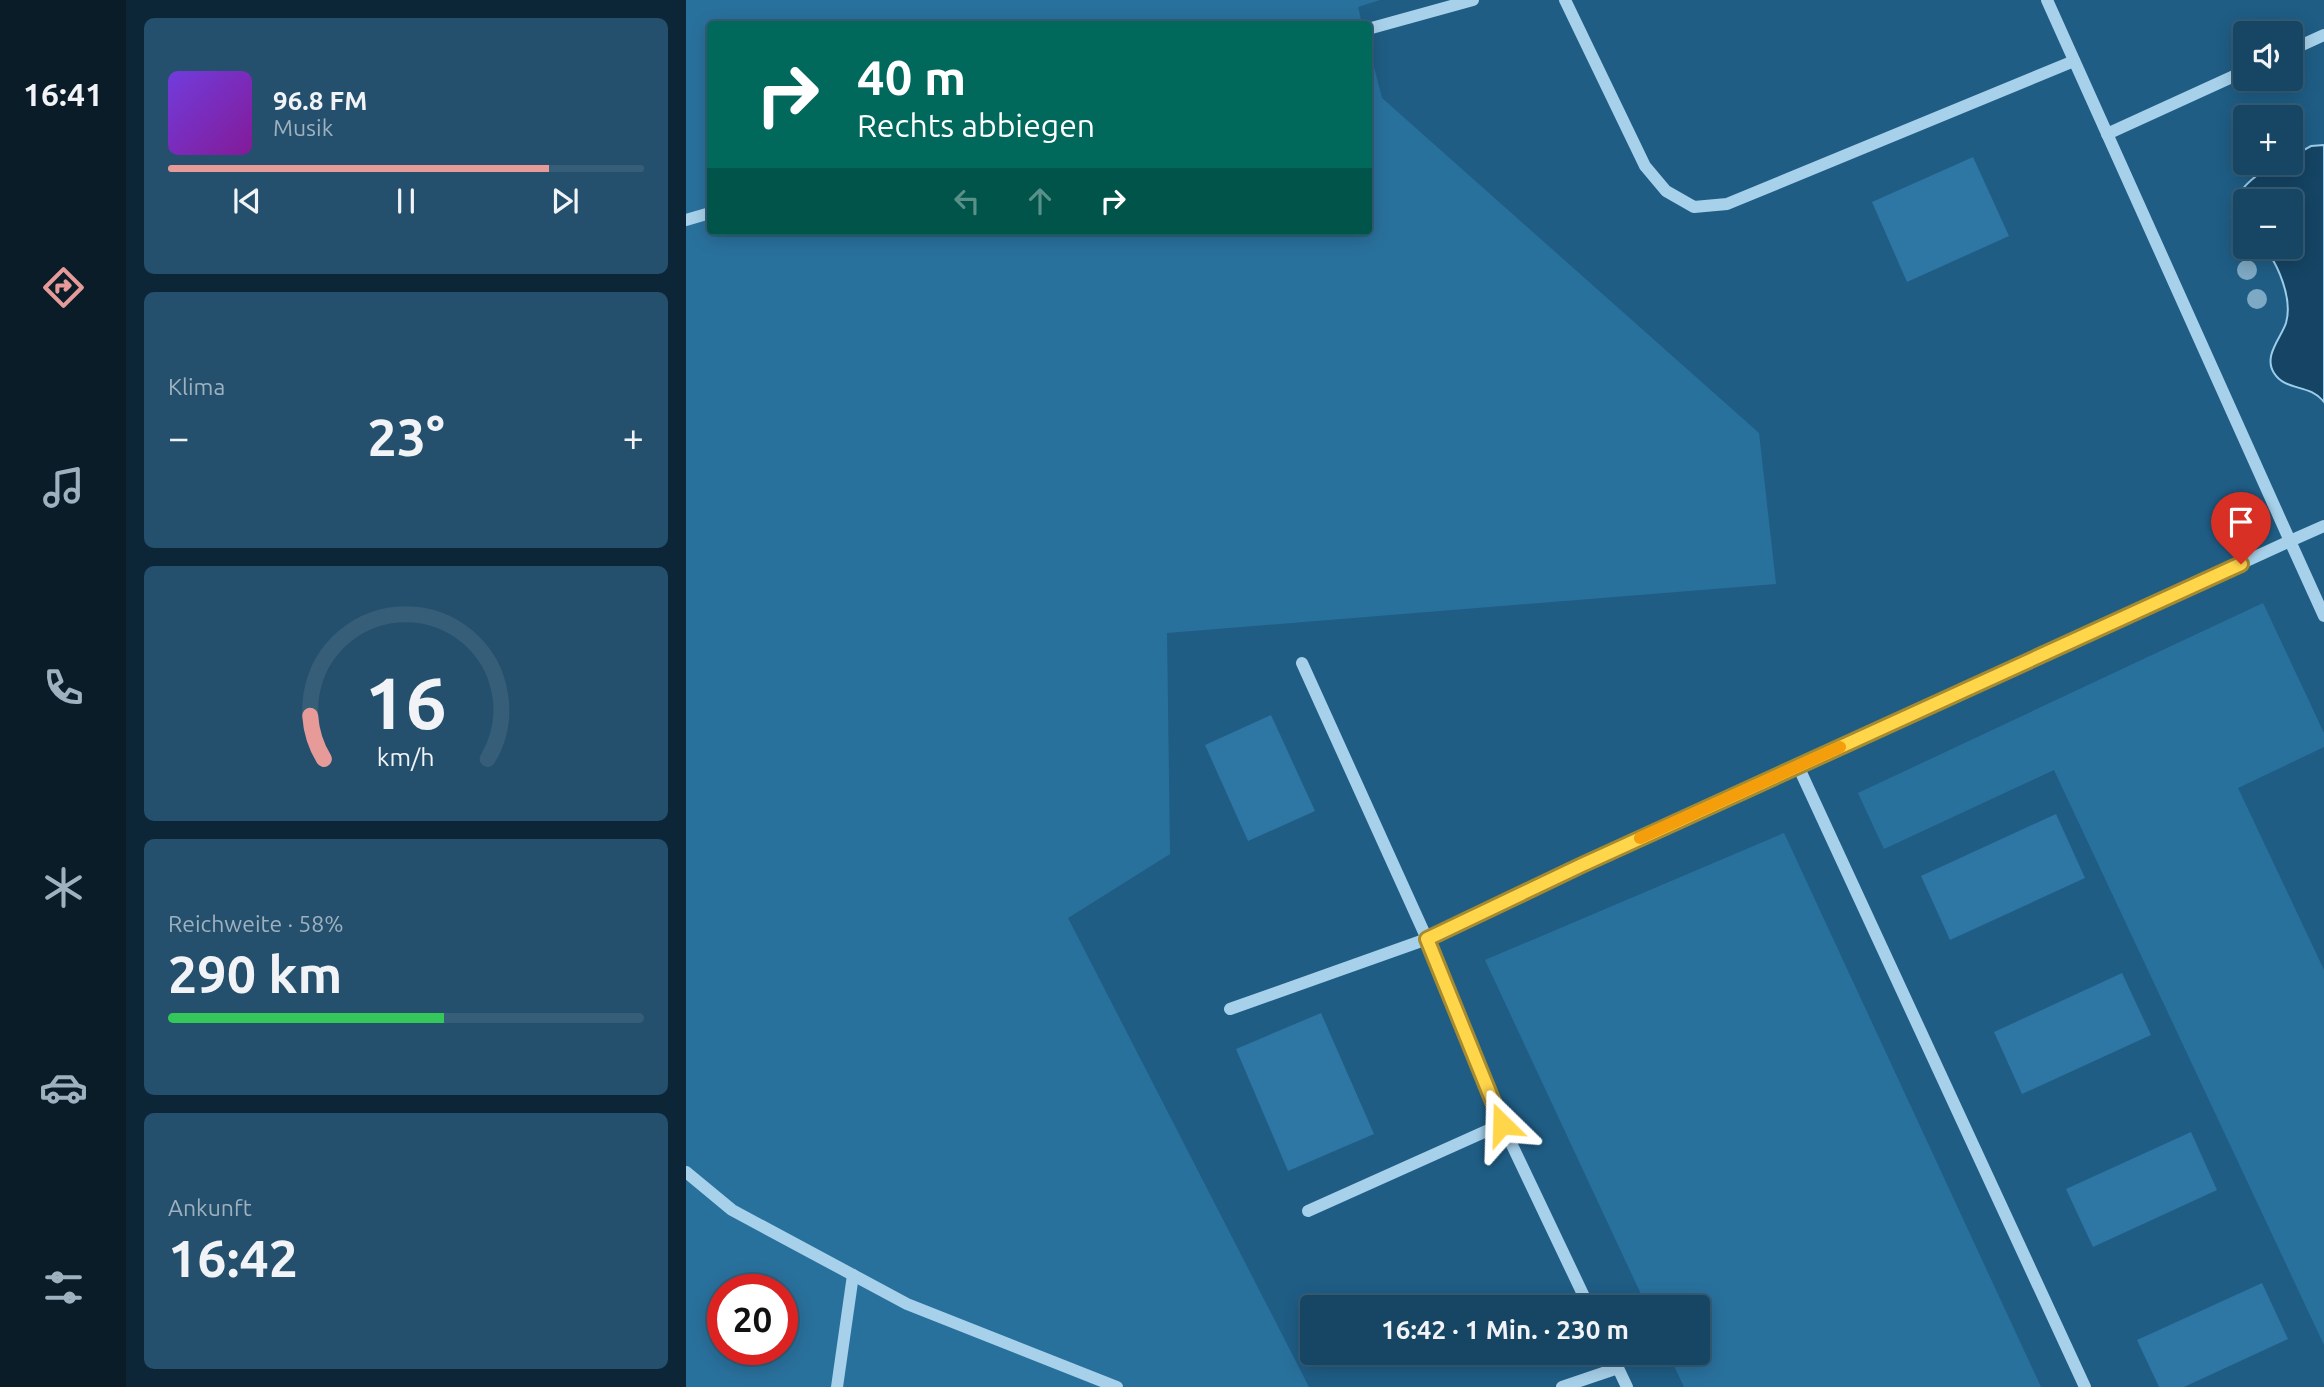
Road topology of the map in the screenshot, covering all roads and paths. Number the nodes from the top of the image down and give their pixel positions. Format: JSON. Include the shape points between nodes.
{"nodes":[{"id":1,"x":1473,"y":0,"type":"edge"},
{"id":2,"x":1565,"y":0,"type":"edge"},
{"id":3,"x":2047,"y":0,"type":"edge"},
{"id":4,"x":1372,"y":28,"type":"edge"},
{"id":5,"x":2324,"y":35,"type":"edge"},
{"id":6,"x":2303,"y":45,"type":"edge"},
{"id":7,"x":2074,"y":61,"type":"junction"},
{"id":8,"x":2233,"y":76,"type":"edge"},
{"id":9,"x":2107,"y":134,"type":"junction"},
{"id":10,"x":707,"y":214,"type":"edge"},
{"id":11,"x":686,"y":220,"type":"edge"},
{"id":12,"x":2324,"y":526,"type":"edge"},
{"id":13,"x":2290,"y":541,"type":"junction"},
{"id":14,"x":2324,"y":616,"type":"edge"},
{"id":15,"x":1302,"y":663,"type":"dead end"},
{"id":16,"x":1798,"y":766,"type":"junction"},
{"id":17,"x":1427,"y":939,"type":"junction"},
{"id":18,"x":1230,"y":1009,"type":"dead end"},
{"id":19,"x":1502,"y":1124,"type":"junction"},
{"id":20,"x":686,"y":1172,"type":"edge"},
{"id":21,"x":1308,"y":1211,"type":"dead end"},
{"id":22,"x":853,"y":1275,"type":"junction"},
{"id":23,"x":1583,"y":1295,"type":"edge"},
{"id":24,"x":1616,"y":1365,"type":"edge"},
{"id":25,"x":1618,"y":1368,"type":"junction"},
{"id":26,"x":837,"y":1387,"type":"edge"},
{"id":27,"x":1118,"y":1387,"type":"edge"},
{"id":28,"x":1562,"y":1387,"type":"edge"},
{"id":29,"x":1627,"y":1387,"type":"edge"},
{"id":30,"x":2085,"y":1387,"type":"edge"}],
"edges":[{"from":1,"to":4,"type":"lane"},
{"from":2,"to":7,"type":"lane","via":[[1645,166],[1667,191],[1694,206],[1727,204]]},
{"from":3,"to":7,"type":"lane"},
{"from":5,"to":6,"type":"lane"},
{"from":7,"to":9,"type":"lane"},
{"from":8,"to":9,"type":"lane"},
{"from":9,"to":13,"type":"lane"},
{"from":10,"to":11,"type":"lane"},
{"from":12,"to":13,"type":"lane"},
{"from":13,"to":14,"type":"lane"},
{"from":13,"to":16,"type":"lane"},
{"from":15,"to":17,"type":"lane"},
{"from":16,"to":17,"type":"lane"},
{"from":16,"to":30,"type":"lane"},
{"from":17,"to":18,"type":"lane"},
{"from":17,"to":19,"type":"lane"},
{"from":19,"to":21,"type":"lane"},
{"from":19,"to":23,"type":"lane"},
{"from":20,"to":22,"type":"lane","via":[[732,1210]]},
{"from":22,"to":26,"type":"lane"},
{"from":22,"to":27,"type":"lane","via":[[906,1304]]},
{"from":24,"to":25,"type":"lane"},
{"from":25,"to":28,"type":"lane"},
{"from":25,"to":29,"type":"lane"}]}
